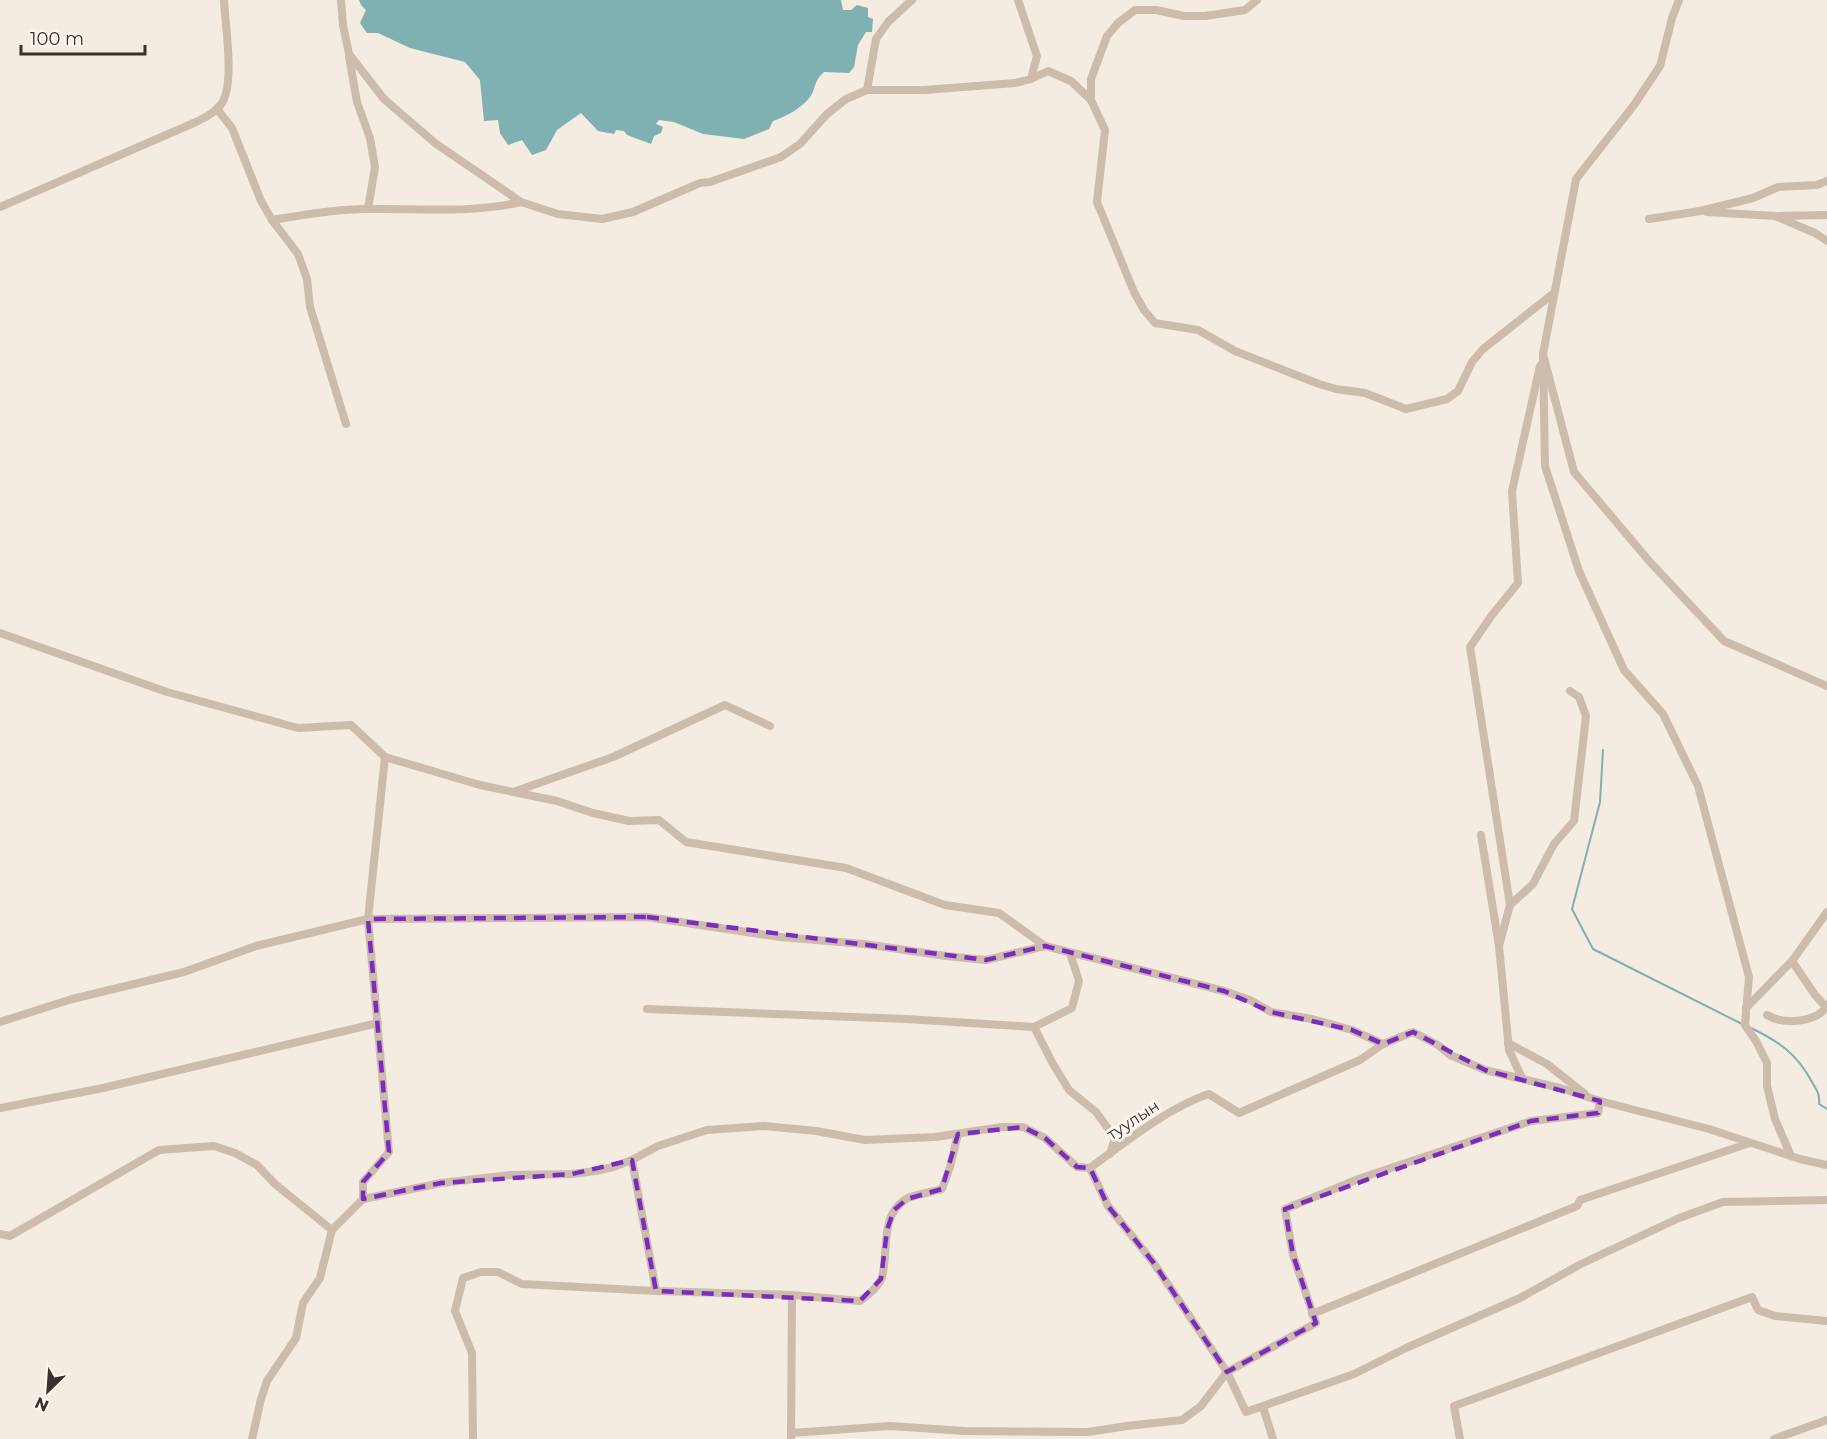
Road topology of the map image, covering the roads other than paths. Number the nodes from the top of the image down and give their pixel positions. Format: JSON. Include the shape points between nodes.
{"nodes":[{"id":1,"x":224,"y":0,"type":"edge"},
{"id":2,"x":341,"y":0,"type":"edge"},
{"id":3,"x":912,"y":0,"type":"edge"},
{"id":4,"x":1018,"y":0,"type":"edge"},
{"id":5,"x":1257,"y":0,"type":"edge"},
{"id":6,"x":1679,"y":0,"type":"edge"},
{"id":7,"x":349,"y":54,"type":"junction"},
{"id":8,"x":1037,"y":57,"type":"junction"},
{"id":9,"x":1048,"y":71,"type":"junction"},
{"id":10,"x":1031,"y":79,"type":"junction"},
{"id":11,"x":1091,"y":79,"type":"junction"},
{"id":12,"x":1071,"y":81,"type":"junction"},
{"id":13,"x":867,"y":90,"type":"junction"},
{"id":14,"x":1091,"y":100,"type":"junction"},
{"id":15,"x":217,"y":109,"type":"junction"},
{"id":16,"x":1827,"y":181,"type":"edge"},
{"id":17,"x":521,"y":202,"type":"junction"},
{"id":18,"x":0,"y":207,"type":"edge"},
{"id":19,"x":368,"y":209,"type":"junction"},
{"id":20,"x":1700,"y":211,"type":"junction"},
{"id":21,"x":1827,"y":215,"type":"edge"},
{"id":22,"x":1775,"y":216,"type":"junction"},
{"id":23,"x":1649,"y":219,"type":"dead end"},
{"id":24,"x":272,"y":220,"type":"junction"},
{"id":25,"x":1827,"y":241,"type":"edge"},
{"id":26,"x":1554,"y":293,"type":"junction"},
{"id":27,"x":1543,"y":354,"type":"junction"},
{"id":28,"x":346,"y":424,"type":"dead end"},
{"id":29,"x":0,"y":633,"type":"edge"},
{"id":30,"x":1827,"y":686,"type":"edge"},
{"id":31,"x":1570,"y":692,"type":"dead end"},
{"id":32,"x":770,"y":726,"type":"dead end"},
{"id":33,"x":385,"y":757,"type":"junction"},
{"id":34,"x":514,"y":792,"type":"junction"},
{"id":35,"x":1481,"y":836,"type":"dead end"},
{"id":36,"x":1510,"y":905,"type":"junction"},
{"id":37,"x":1827,"y":912,"type":"edge"},
{"id":38,"x":368,"y":919,"type":"junction"},
{"id":39,"x":1045,"y":946,"type":"junction"},
{"id":40,"x":1499,"y":946,"type":"junction"},
{"id":41,"x":1070,"y":953,"type":"junction"},
{"id":42,"x":1792,"y":961,"type":"junction"},
{"id":43,"x":1827,"y":1007,"type":"edge"},
{"id":44,"x":647,"y":1009,"type":"dead end"},
{"id":45,"x":1746,"y":1009,"type":"junction"},
{"id":46,"x":1767,"y":1015,"type":"dead end"},
{"id":47,"x":0,"y":1022,"type":"edge"},
{"id":48,"x":378,"y":1023,"type":"junction"},
{"id":49,"x":1035,"y":1027,"type":"junction"},
{"id":50,"x":1508,"y":1043,"type":"junction"},
{"id":51,"x":1383,"y":1044,"type":"junction"},
{"id":52,"x":1522,"y":1078,"type":"junction"},
{"id":53,"x":1590,"y":1098,"type":"junction"},
{"id":54,"x":1600,"y":1101,"type":"junction"},
{"id":55,"x":0,"y":1108,"type":"edge"},
{"id":56,"x":958,"y":1134,"type":"junction"},
{"id":57,"x":1750,"y":1143,"type":"junction"},
{"id":58,"x":1110,"y":1154,"type":"junction"},
{"id":59,"x":1791,"y":1156,"type":"junction"},
{"id":60,"x":632,"y":1160,"type":"junction"},
{"id":61,"x":1827,"y":1165,"type":"edge"},
{"id":62,"x":1090,"y":1168,"type":"junction"},
{"id":63,"x":363,"y":1200,"type":"junction"},
{"id":64,"x":1827,"y":1200,"type":"edge"},
{"id":65,"x":332,"y":1230,"type":"junction"},
{"id":66,"x":0,"y":1234,"type":"edge"},
{"id":67,"x":656,"y":1291,"type":"junction"},
{"id":68,"x":792,"y":1295,"type":"junction"},
{"id":69,"x":1312,"y":1314,"type":"junction"},
{"id":70,"x":1827,"y":1321,"type":"edge"},
{"id":71,"x":1227,"y":1372,"type":"junction"},
{"id":72,"x":1263,"y":1407,"type":"junction"},
{"id":73,"x":1827,"y":1420,"type":"edge"},
{"id":74,"x":791,"y":1436,"type":"edge"},
{"id":75,"x":252,"y":1439,"type":"edge"},
{"id":76,"x":472,"y":1439,"type":"edge"},
{"id":77,"x":1273,"y":1439,"type":"edge"},
{"id":78,"x":1460,"y":1439,"type":"edge"},
{"id":79,"x":1774,"y":1439,"type":"edge"}],
"edges":[{"from":1,"to":15,"type":"street","via":[[228,79],[225,96]]},
{"from":2,"to":7,"type":"street"},
{"from":3,"to":13,"type":"street","via":[[876,39]]},
{"from":4,"to":8,"type":"street"},
{"from":5,"to":11,"type":"street","via":[[1245,10],[1205,16],[1135,10],[1107,36]]},
{"from":6,"to":26,"type":"street","via":[[1660,66],[1576,178]]},
{"from":7,"to":17,"type":"street","via":[[384,99],[427,136]]},
{"from":7,"to":19,"type":"street","via":[[375,167]]},
{"from":8,"to":9,"type":"street"},
{"from":8,"to":10,"type":"street"},
{"from":9,"to":10,"type":"street"},
{"from":9,"to":12,"type":"street"},
{"from":10,"to":13,"type":"street","via":[[947,88]]},
{"from":11,"to":12,"type":"street"},
{"from":11,"to":14,"type":"street"},
{"from":12,"to":14,"type":"street"},
{"from":13,"to":17,"type":"street","via":[[846,99],[781,157],[700,183],[633,212],[602,219],[558,214]]},
{"from":14,"to":26,"type":"street","via":[[1105,130],[1097,202],[1134,292],[1155,323],[1198,330],[1235,351],[1319,384],[1365,393],[1406,409],[1447,399],[1458,391],[1483,349]]},
{"from":15,"to":18,"type":"street","via":[[186,127]]},
{"from":15,"to":24,"type":"street","via":[[232,128]]},
{"from":16,"to":20,"type":"street","via":[[1778,187],[1753,198]]},
{"from":17,"to":19,"type":"street","via":[[476,210]]},
{"from":19,"to":24,"type":"street"},
{"from":20,"to":22,"type":"street"},
{"from":20,"to":23,"type":"street"},
{"from":21,"to":22,"type":"street"},
{"from":22,"to":25,"type":"street"},
{"from":24,"to":28,"type":"street","via":[[298,254]]},
{"from":26,"to":27,"type":"street"},
{"from":27,"to":30,"type":"street","via":[[1574,472],[1620,526],[1724,641]]},
{"from":27,"to":36,"type":"street","via":[[1512,491],[1518,583],[1470,647]]},
{"from":27,"to":45,"type":"street","via":[[1545,466],[1579,571],[1624,670],[1663,714],[1698,786],[1749,977]]},
{"from":29,"to":33,"type":"street","via":[[167,692],[298,728],[351,725]]},
{"from":31,"to":36,"type":"street","via":[[1579,697],[1586,716],[1574,821],[1554,844],[1533,884]]},
{"from":32,"to":34,"type":"street","via":[[725,705],[613,757]]},
{"from":33,"to":34,"type":"street"},
{"from":33,"to":38,"type":"street"},
{"from":34,"to":39,"type":"street","via":[[629,821],[659,820],[686,842],[846,868],[945,905],[999,913]]},
{"from":35,"to":40,"type":"street"},
{"from":36,"to":40,"type":"street"},
{"from":37,"to":42,"type":"street"},
{"from":38,"to":39,"type":"street","via":[[647,917],[780,937],[986,960]]},
{"from":38,"to":47,"type":"street","via":[[256,946],[184,972],[72,999]]},
{"from":38,"to":48,"type":"street"},
{"from":39,"to":41,"type":"street"},
{"from":40,"to":50,"type":"street"},
{"from":41,"to":49,"type":"street","via":[[1079,981],[1072,1008]]},
{"from":41,"to":51,"type":"street","via":[[1224,992],[1271,1012],[1352,1030]]},
{"from":42,"to":43,"type":"street"},
{"from":42,"to":45,"type":"street"},
{"from":43,"to":46,"type":"street","via":[[1810,1018],[1773,1019]]},
{"from":44,"to":49,"type":"street"},
{"from":45,"to":59,"type":"street","via":[[1745,1025],[1767,1063],[1767,1086],[1775,1119]]},
{"from":48,"to":55,"type":"street","via":[[103,1088]]},
{"from":48,"to":63,"type":"street","via":[[388,1152],[363,1182]]},
{"from":49,"to":58,"type":"street","via":[[1069,1090],[1096,1112],[1115,1138]]},
{"from":50,"to":52,"type":"street"},
{"from":50,"to":53,"type":"street","via":[[1547,1064]]},
{"from":51,"to":52,"type":"street","via":[[1413,1032],[1485,1070]]},
{"from":51,"to":58,"type":"street","name":"туулын","via":[[1360,1060],[1239,1113],[1209,1094],[1194,1099]]},
{"from":52,"to":53,"type":"street"},
{"from":53,"to":54,"type":"street"},
{"from":54,"to":57,"type":"street"},
{"from":54,"to":69,"type":"street","via":[[1598,1113],[1531,1121],[1361,1178],[1285,1209],[1293,1255]]},
{"from":56,"to":60,"type":"street","via":[[865,1140],[765,1126],[707,1130],[658,1146]]},
{"from":56,"to":62,"type":"street","via":[[1023,1127],[1045,1138],[1077,1167]]},
{"from":56,"to":68,"type":"street","via":[[942,1189],[907,1199],[894,1210],[886,1230],[881,1279],[867,1296],[860,1301]]},
{"from":57,"to":59,"type":"street"},
{"from":57,"to":69,"type":"street","via":[[1580,1200],[1577,1206]]},
{"from":58,"to":62,"type":"street","name":"туулын"},
{"from":59,"to":61,"type":"street"},
{"from":60,"to":63,"type":"street","via":[[572,1174],[441,1182]]},
{"from":60,"to":67,"type":"street"},
{"from":62,"to":71,"type":"street","via":[[1108,1206],[1153,1262]]},
{"from":63,"to":65,"type":"street"},
{"from":64,"to":72,"type":"street","via":[[1723,1202],[1690,1214],[1354,1374]]},
{"from":65,"to":66,"type":"street","via":[[257,1165],[214,1146],[159,1150],[10,1236]]},
{"from":65,"to":75,"type":"street","via":[[320,1278],[303,1303],[296,1338],[267,1381]]},
{"from":67,"to":68,"type":"street"},
{"from":67,"to":76,"type":"street","via":[[522,1284],[498,1272],[463,1278],[455,1311],[472,1353]]},
{"from":68,"to":74,"type":"street"},
{"from":69,"to":71,"type":"street","via":[[1316,1323]]},
{"from":70,"to":78,"type":"street","via":[[1774,1316],[1758,1310],[1752,1296],[1454,1406]]},
{"from":71,"to":72,"type":"street","via":[[1246,1412]]},
{"from":71,"to":74,"type":"street","via":[[1201,1406],[1182,1420],[1088,1432],[890,1426]]},
{"from":72,"to":77,"type":"street"},
{"from":73,"to":79,"type":"street"}]}
